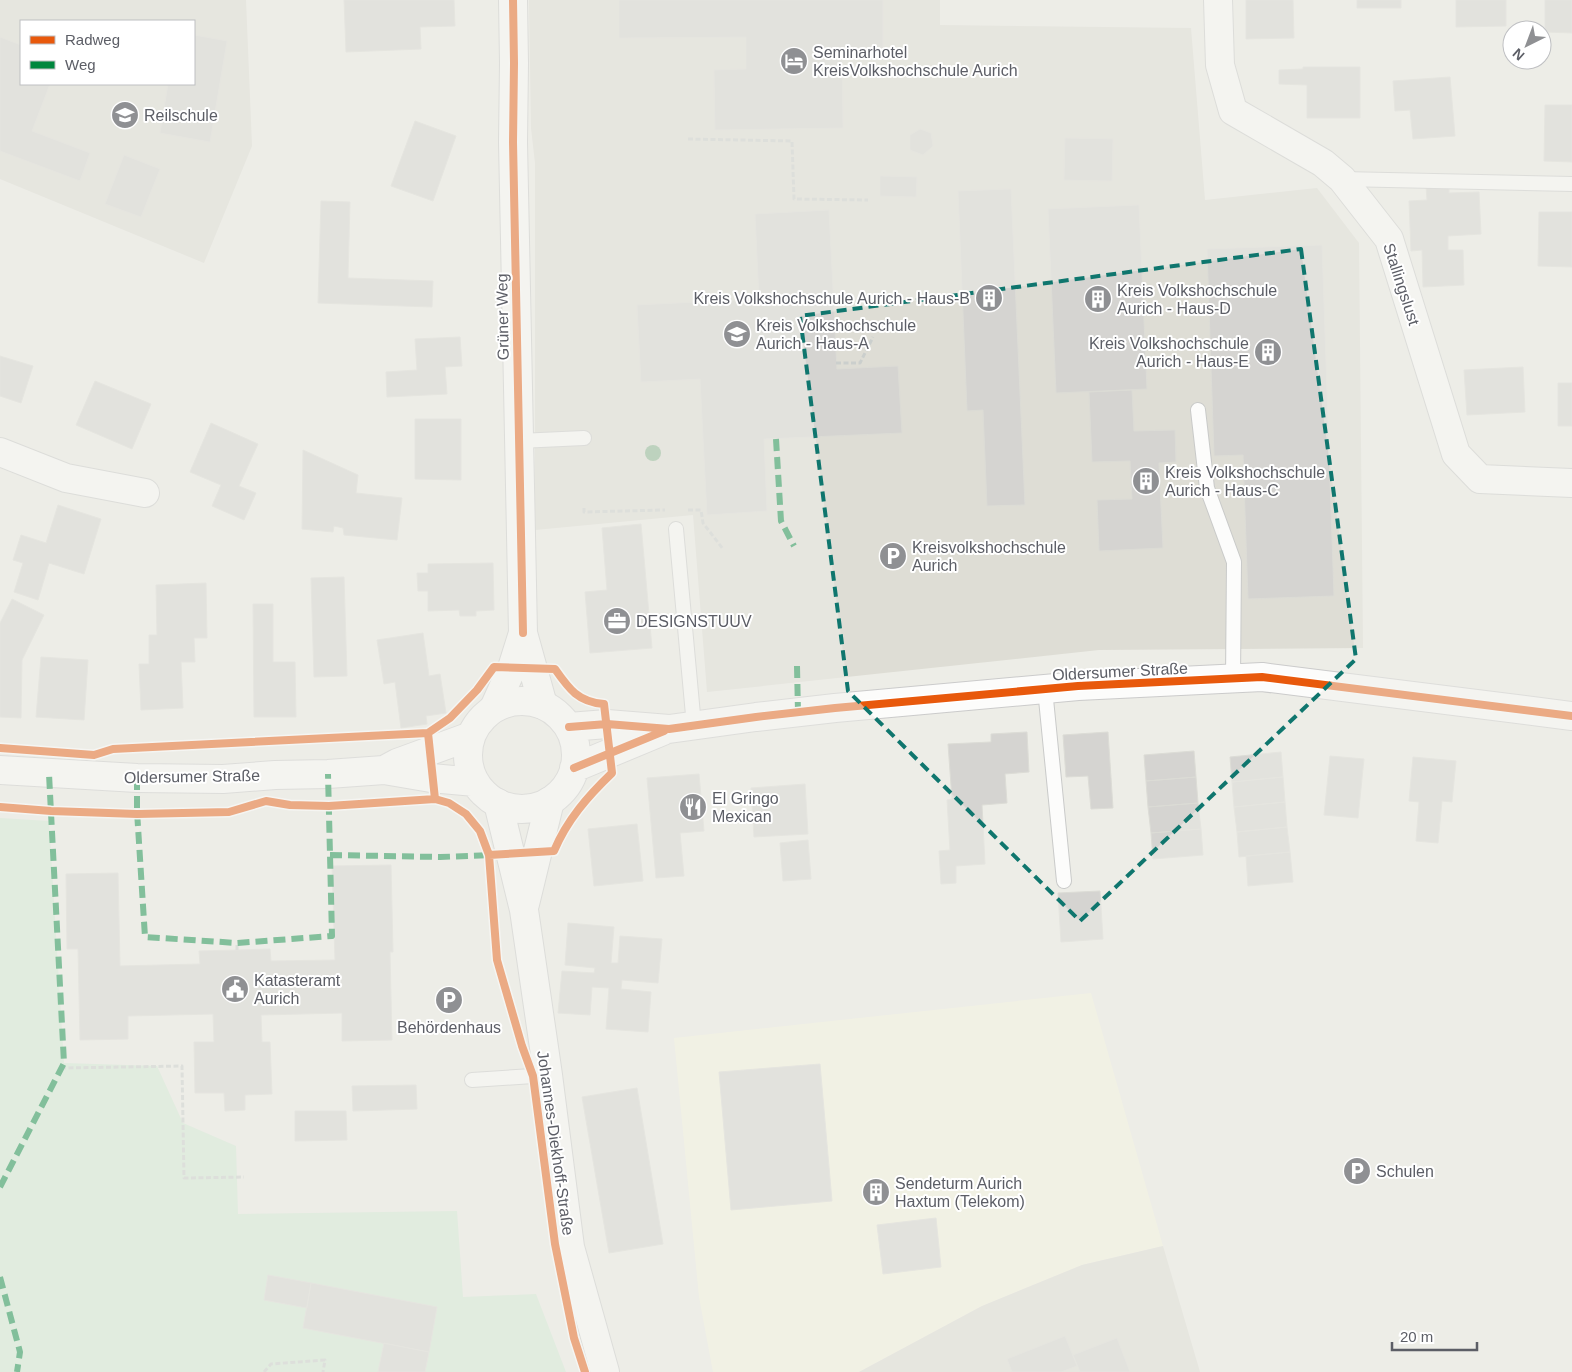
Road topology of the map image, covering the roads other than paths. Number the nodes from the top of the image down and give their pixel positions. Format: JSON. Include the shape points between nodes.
{"nodes":[{"id":1,"x":513,"y":0,"type":"edge"},
{"id":2,"x":1218,"y":0,"type":"edge"},
{"id":3,"x":1342,"y":179,"type":"junction"},
{"id":4,"x":1572,"y":184,"type":"edge"},
{"id":5,"x":1198,"y":410,"type":"dead end"},
{"id":6,"x":584,"y":438,"type":"dead end"},
{"id":7,"x":519,"y":441,"type":"junction"},
{"id":8,"x":0,"y":452,"type":"edge"},
{"id":9,"x":1572,"y":483,"type":"edge"},
{"id":10,"x":145,"y":493,"type":"dead end"},
{"id":11,"x":676,"y":529,"type":"dead end"},
{"id":12,"x":523,"y":633,"type":"junction"},
{"id":13,"x":1233,"y":678,"type":"junction"},
{"id":14,"x":1045,"y":689,"type":"junction"},
{"id":15,"x":543,"y":705,"type":"junction"},
{"id":16,"x":494,"y":708,"type":"junction"},
{"id":17,"x":1572,"y":716,"type":"edge"},
{"id":18,"x":569,"y":727,"type":"junction"},
{"id":19,"x":681,"y":727,"type":"junction"},
{"id":20,"x":471,"y":736,"type":"junction"},
{"id":21,"x":574,"y":768,"type":"junction"},
{"id":22,"x":0,"y":770,"type":"edge"},
{"id":23,"x":384,"y":770,"type":"junction"},
{"id":24,"x":476,"y":782,"type":"junction"},
{"id":25,"x":550,"y":801,"type":"junction"},
{"id":26,"x":498,"y":803,"type":"junction"},
{"id":27,"x":1064,"y":881,"type":"dead end"},
{"id":28,"x":524,"y":910,"type":"junction"},
{"id":29,"x":548,"y":1076,"type":"junction"},
{"id":30,"x":472,"y":1080,"type":"dead end"},
{"id":31,"x":605,"y":1372,"type":"edge"}],
"edges":[{"from":1,"to":7,"type":"street","name":"Grüner Weg"},
{"from":2,"to":3,"type":"street","name":"Stallingslust","via":[[1220,65],[1233,111],[1323,163]]},
{"from":3,"to":4,"type":"lane"},
{"from":3,"to":9,"type":"street","name":"Stallingslust","via":[[1389,239],[1456,454],[1480,478]]},
{"from":5,"to":13,"type":"lane","via":[[1207,488],[1234,562]]},
{"from":6,"to":7,"type":"lane"},
{"from":7,"to":12,"type":"street","name":"Grüner Weg"},
{"from":8,"to":10,"type":"street","via":[[66,478]]},
{"from":11,"to":19,"type":"lane"},
{"from":12,"to":15,"type":"street","name":"Grüner Weg"},
{"from":12,"to":16,"type":"street","name":"Grüner Weg"},
{"from":13,"to":14,"type":"street","name":"Oldersumer Straße"},
{"from":13,"to":17,"type":"street","name":"Oldersumer Straße","via":[[1262,677]]},
{"from":14,"to":19,"type":"street","name":"Oldersumer Straße","via":[[835,708]]},
{"from":14,"to":27,"type":"lane"},
{"from":15,"to":16,"type":"street","via":[[527,701],[510,702]]},
{"from":15,"to":18,"type":"street","via":[[558,714]]},
{"from":16,"to":20,"type":"street"},
{"from":18,"to":19,"type":"street","name":"Oldersumer Straße","via":[[606,724]]},
{"from":18,"to":21,"type":"street","via":[[576,754]]},
{"from":19,"to":21,"type":"street","name":"Oldersumer Straße"},
{"from":20,"to":23,"type":"street","name":"Oldersumer Straße"},
{"from":20,"to":24,"type":"street","via":[[468,752]]},
{"from":21,"to":25,"type":"street","via":[[561,793]]},
{"from":22,"to":23,"type":"street","name":"Oldersumer Straße","via":[[223,779]]},
{"from":23,"to":24,"type":"street","name":"Oldersumer Straße"},
{"from":24,"to":26,"type":"street"},
{"from":25,"to":26,"type":"street","via":[[533,808],[515,808]]},
{"from":25,"to":28,"type":"street","name":"Johannes-Diekhoff-Straße"},
{"from":26,"to":28,"type":"street","name":"Johannes-Diekhoff-Straße"},
{"from":28,"to":29,"type":"street","name":"Johannes-Diekhoff-Straße"},
{"from":29,"to":30,"type":"lane"},
{"from":29,"to":31,"type":"street","name":"Johannes-Diekhoff-Straße","via":[[570,1247]]}]}
